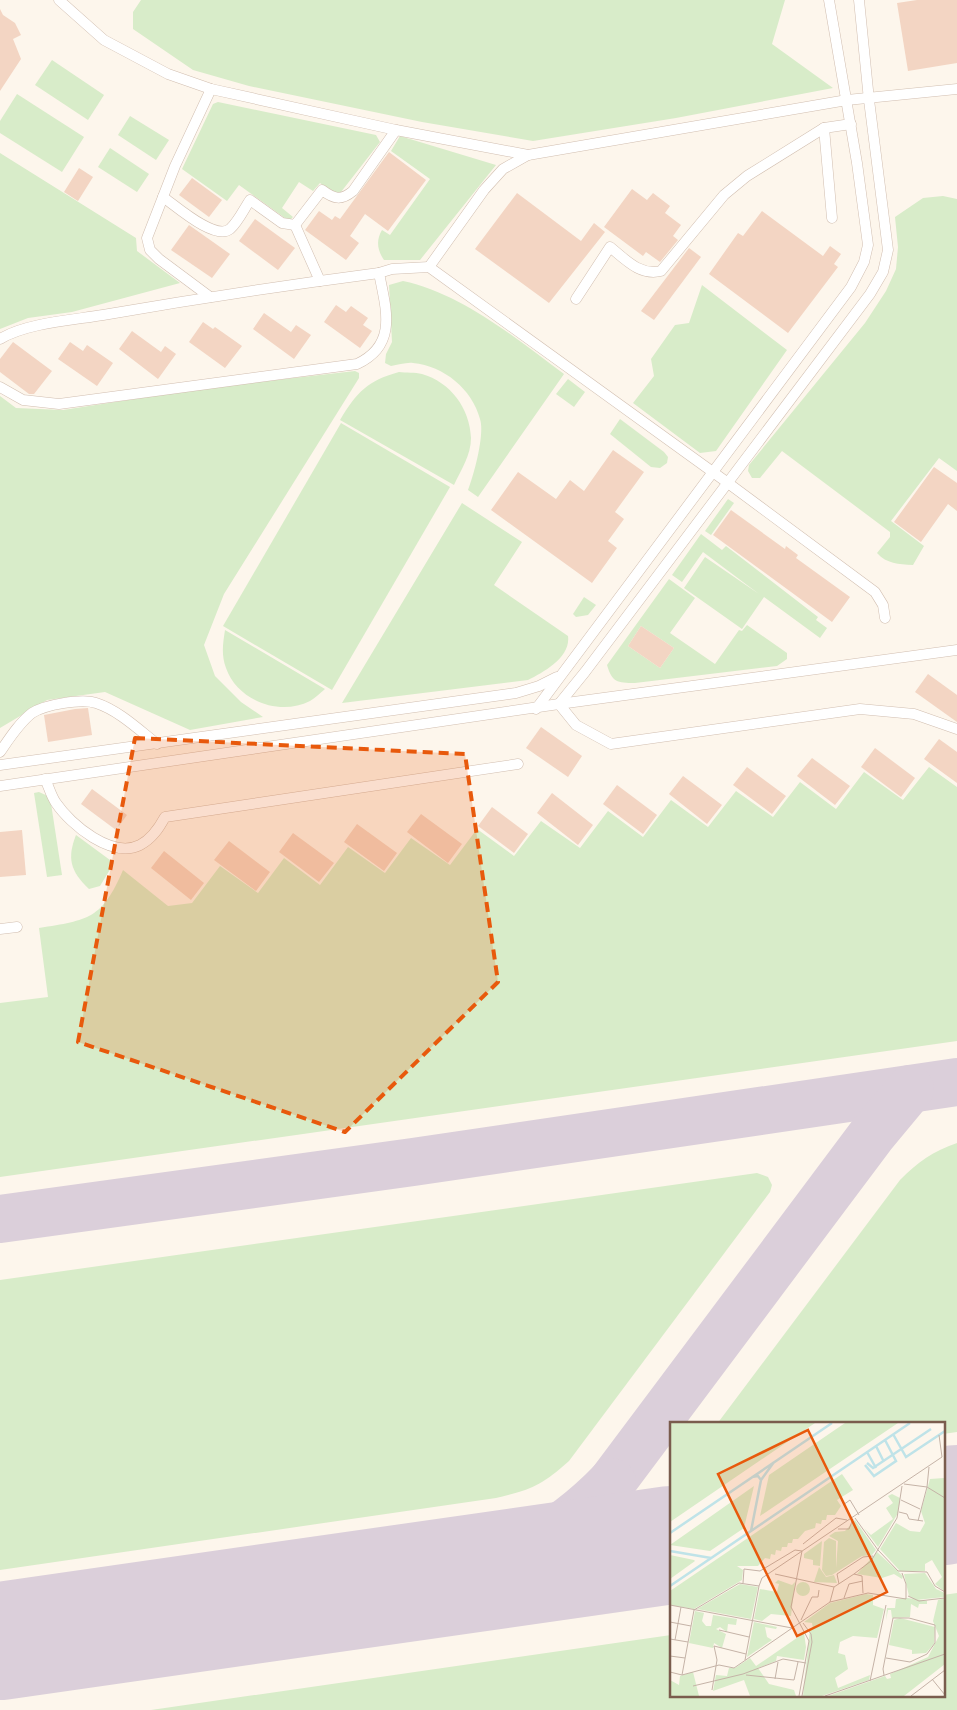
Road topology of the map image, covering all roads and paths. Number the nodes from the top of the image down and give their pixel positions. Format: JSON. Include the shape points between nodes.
{"nodes":[{"id":1,"x":59,"y":0,"type":"edge"},
{"id":2,"x":829,"y":0,"type":"edge"},
{"id":3,"x":859,"y":0,"type":"edge"},
{"id":4,"x":211,"y":89,"type":"junction"},
{"id":5,"x":957,"y":89,"type":"edge"},
{"id":6,"x":847,"y":100,"type":"junction"},
{"id":7,"x":869,"y":100,"type":"junction"},
{"id":8,"x":851,"y":124,"type":"junction"},
{"id":9,"x":824,"y":128,"type":"junction"},
{"id":10,"x":396,"y":130,"type":"junction"},
{"id":11,"x":528,"y":155,"type":"junction"},
{"id":12,"x":163,"y":197,"type":"junction"},
{"id":13,"x":832,"y":218,"type":"dead end"},
{"id":14,"x":295,"y":225,"type":"junction"},
{"id":15,"x":429,"y":268,"type":"junction"},
{"id":16,"x":379,"y":273,"type":"junction"},
{"id":17,"x":320,"y":281,"type":"junction"},
{"id":18,"x":210,"y":297,"type":"junction"},
{"id":19,"x":576,"y":299,"type":"dead end"},
{"id":20,"x":0,"y":339,"type":"edge"},
{"id":21,"x":0,"y":387,"type":"edge"},
{"id":22,"x":712,"y":472,"type":"junction"},
{"id":23,"x":728,"y":482,"type":"junction"},
{"id":24,"x":885,"y":618,"type":"dead end"},
{"id":25,"x":957,"y":650,"type":"edge"},
{"id":26,"x":570,"y":663,"type":"junction"},
{"id":27,"x":585,"y":672,"type":"junction"},
{"id":28,"x":560,"y":676,"type":"junction"},
{"id":29,"x":559,"y":704,"type":"junction"},
{"id":30,"x":536,"y":709,"type":"junction"},
{"id":31,"x":957,"y":729,"type":"edge"},
{"id":32,"x":157,"y":744,"type":"junction"},
{"id":33,"x":0,"y":752,"type":"edge"},
{"id":34,"x":518,"y":764,"type":"dead end"},
{"id":35,"x":0,"y":765,"type":"edge"},
{"id":36,"x":45,"y":779,"type":"junction"},
{"id":37,"x":0,"y":786,"type":"edge"},
{"id":38,"x":17,"y":927,"type":"dead end"},
{"id":39,"x":0,"y":929,"type":"edge"}],
"edges":[{"from":1,"to":4,"type":"lane","via":[[104,40],[168,74]]},
{"from":2,"to":6,"type":"lane"},
{"from":3,"to":7,"type":"lane"},
{"from":4,"to":10,"type":"lane"},
{"from":4,"to":12,"type":"lane"},
{"from":5,"to":7,"type":"lane"},
{"from":6,"to":7,"type":"lane"},
{"from":6,"to":8,"type":"lane"},
{"from":6,"to":11,"type":"lane"},
{"from":7,"to":23,"type":"lane","via":[[888,250],[883,272],[870,294]]},
{"from":8,"to":9,"type":"lane"},
{"from":8,"to":22,"type":"lane","via":[[868,245],[864,262],[851,287]]},
{"from":9,"to":13,"type":"lane"},
{"from":9,"to":19,"type":"lane","via":[[747,176],[724,195],[661,271],[641,271],[610,247]]},
{"from":10,"to":11,"type":"lane"},
{"from":10,"to":14,"type":"lane","via":[[353,191],[344,198],[334,199],[322,190]]},
{"from":11,"to":15,"type":"lane","via":[[503,169],[484,190]]},
{"from":12,"to":14,"type":"lane","via":[[209,229],[221,232],[230,229],[250,200],[282,223]]},
{"from":12,"to":18,"type":"lane","via":[[147,238],[150,250]]},
{"from":14,"to":17,"type":"lane"},
{"from":15,"to":16,"type":"lane","via":[[392,269]]},
{"from":15,"to":22,"type":"lane"},
{"from":16,"to":17,"type":"lane"},
{"from":16,"to":21,"type":"lane","via":[[386,308],[385,338],[370,358],[357,364],[59,404],[23,400]]},
{"from":17,"to":18,"type":"lane"},
{"from":18,"to":20,"type":"lane","via":[[10,332]]},
{"from":22,"to":23,"type":"lane"},
{"from":22,"to":26,"type":"lane"},
{"from":23,"to":24,"type":"lane","via":[[875,592],[883,605]]},
{"from":23,"to":27,"type":"lane"},
{"from":25,"to":29,"type":"lane"},
{"from":26,"to":27,"type":"lane"},
{"from":26,"to":28,"type":"lane"},
{"from":27,"to":29,"type":"lane"},
{"from":28,"to":30,"type":"lane"},
{"from":28,"to":32,"type":"lane","via":[[516,693]]},
{"from":29,"to":30,"type":"lane"},
{"from":29,"to":31,"type":"lane","via":[[576,725],[611,744],[860,709],[914,714]]},
{"from":30,"to":36,"type":"lane"},
{"from":32,"to":33,"type":"lane","via":[[122,717],[95,702],[65,702],[33,713],[10,736]]},
{"from":32,"to":35,"type":"lane"},
{"from":34,"to":36,"type":"lane","via":[[165,817],[156,832],[140,845],[124,848],[93,836],[67,817],[55,802]]},
{"from":36,"to":37,"type":"lane"},
{"from":38,"to":39,"type":"lane"}]}
